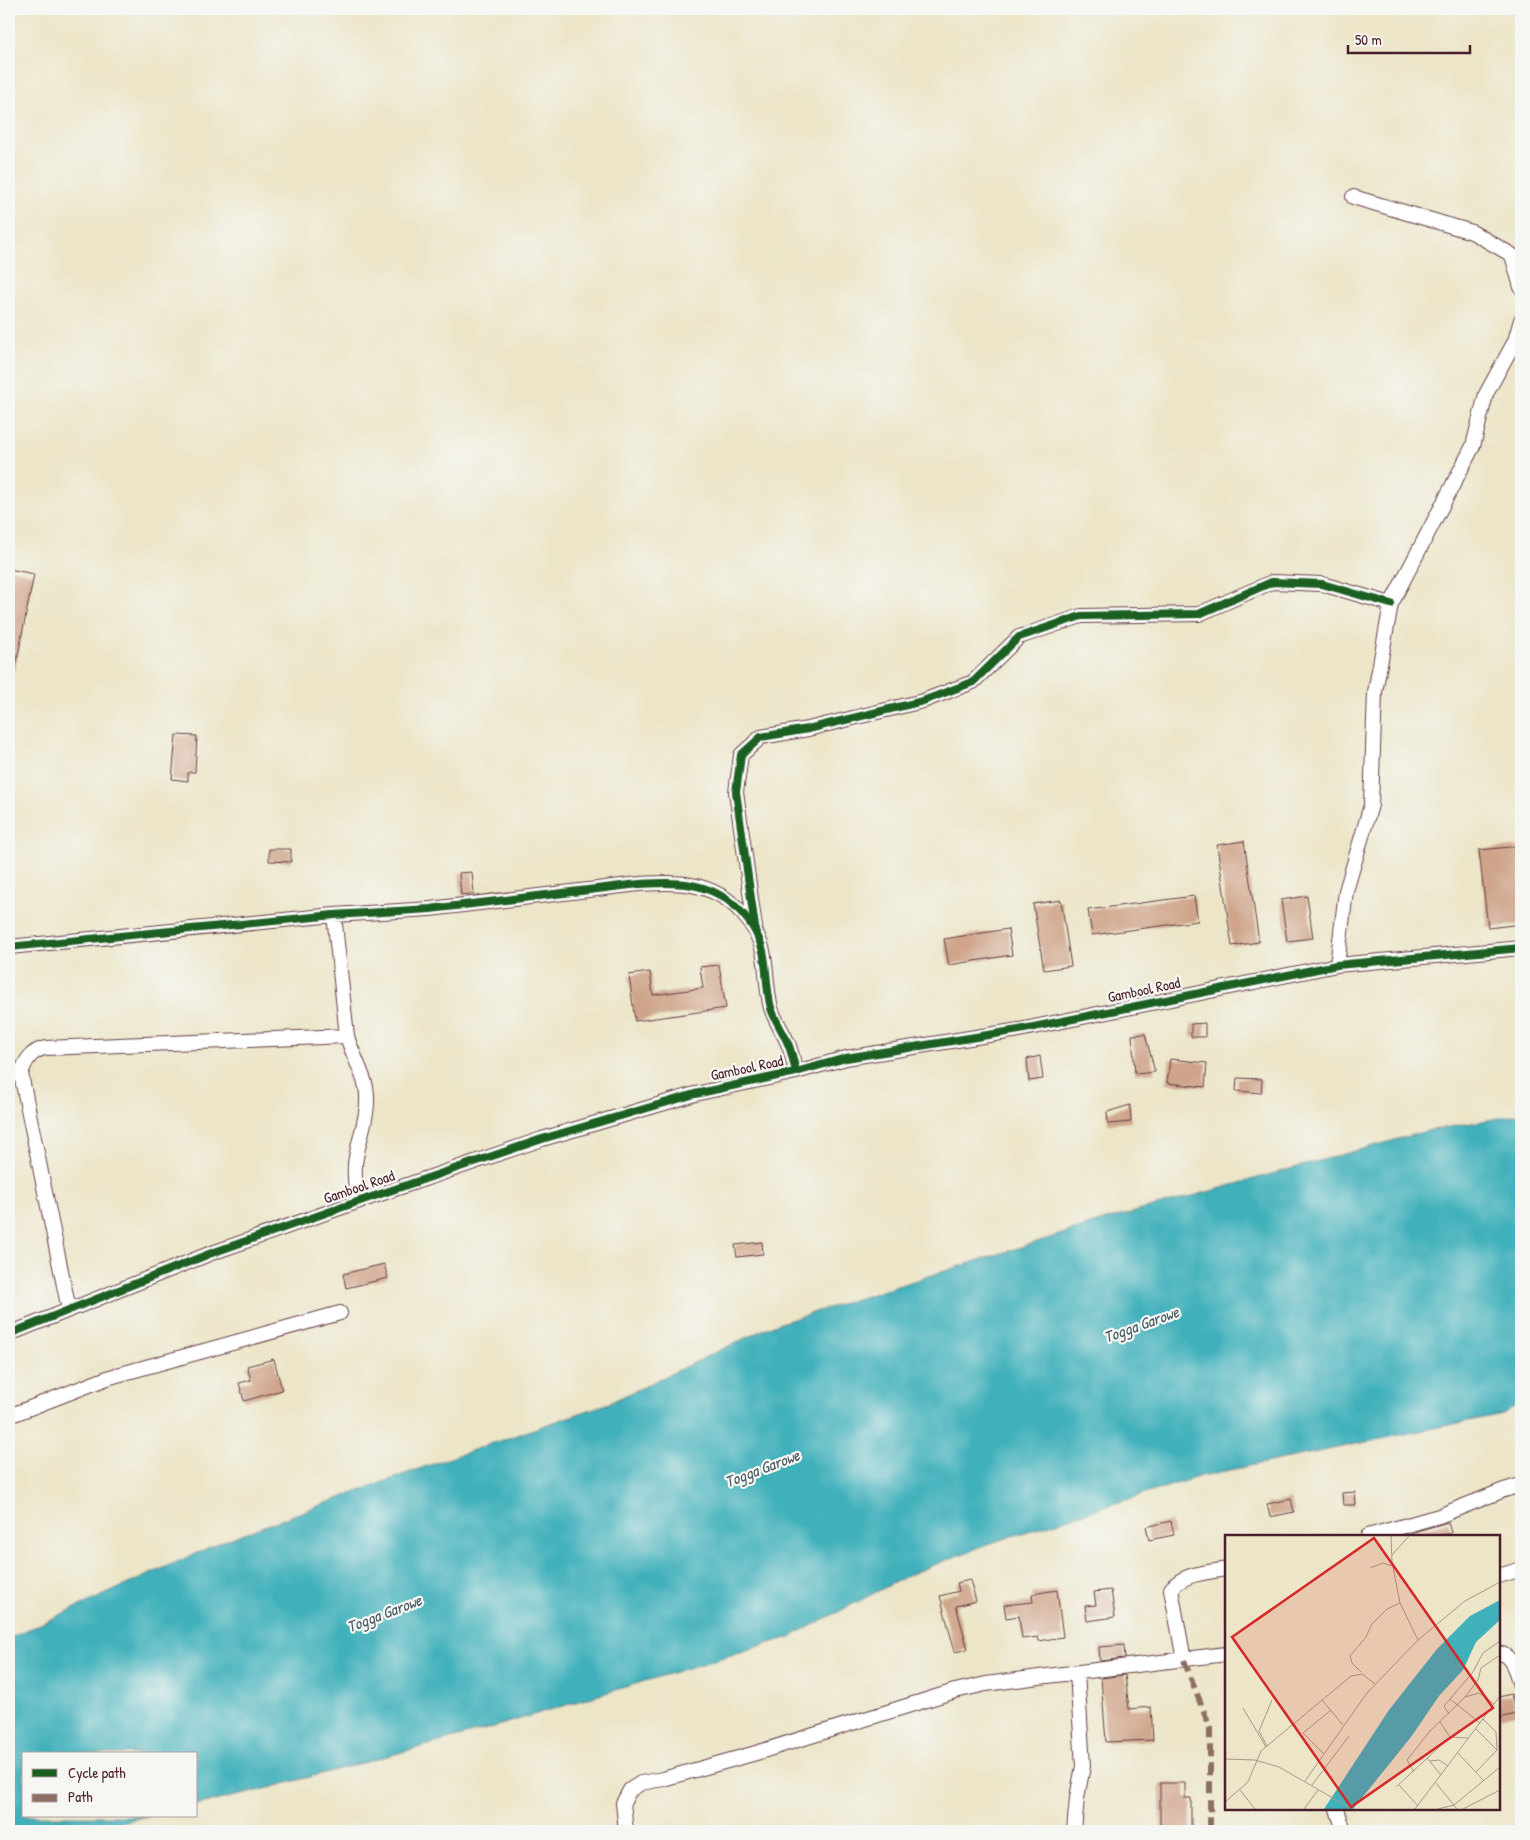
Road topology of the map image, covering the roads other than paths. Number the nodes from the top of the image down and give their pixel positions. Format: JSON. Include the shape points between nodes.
{"nodes":[{"id":1,"x":1353,"y":197,"type":"dead end"},
{"id":2,"x":1521,"y":287,"type":"edge"},
{"id":3,"x":1521,"y":320,"type":"edge"},
{"id":4,"x":1391,"y":604,"type":"junction"},
{"id":5,"x":334,"y":915,"type":"junction"},
{"id":6,"x":755,"y":927,"type":"junction"},
{"id":7,"x":9,"y":946,"type":"edge"},
{"id":8,"x":1521,"y":948,"type":"edge"},
{"id":9,"x":1337,"y":965,"type":"junction"},
{"id":10,"x":347,"y":1036,"type":"junction"},
{"id":11,"x":796,"y":1072,"type":"junction"},
{"id":12,"x":357,"y":1202,"type":"junction"},
{"id":13,"x":69,"y":1310,"type":"junction"},
{"id":14,"x":340,"y":1313,"type":"dead end"},
{"id":15,"x":9,"y":1334,"type":"edge"},
{"id":16,"x":9,"y":1416,"type":"edge"},
{"id":17,"x":1521,"y":1485,"type":"edge"},
{"id":18,"x":1372,"y":1535,"type":"edge"},
{"id":19,"x":1225,"y":1569,"type":"edge"},
{"id":20,"x":1521,"y":1570,"type":"edge"},
{"id":21,"x":1500,"y":1576,"type":"edge"},
{"id":22,"x":1500,"y":1653,"type":"edge"},
{"id":23,"x":1225,"y":1654,"type":"edge"},
{"id":24,"x":1184,"y":1660,"type":"junction"},
{"id":25,"x":1077,"y":1674,"type":"junction"},
{"id":26,"x":1521,"y":1689,"type":"edge"},
{"id":27,"x":1337,"y":1810,"type":"edge"},
{"id":28,"x":626,"y":1831,"type":"edge"},
{"id":29,"x":1074,"y":1831,"type":"edge"},
{"id":30,"x":1344,"y":1831,"type":"edge"}],
"edges":[{"from":1,"to":2,"type":"street","via":[[1472,232],[1512,255]]},
{"from":3,"to":4,"type":"street","via":[[1515,341],[1486,394],[1473,446]]},
{"from":4,"to":6,"type":"street","via":[[1322,584],[1272,582],[1199,614],[1081,616],[1019,637],[973,682],[940,695],[808,729],[761,737],[741,755],[736,792]]},
{"from":4,"to":9,"type":"street","via":[[1375,692],[1371,805],[1346,891]]},
{"from":5,"to":6,"type":"street","via":[[430,909],[662,882],[706,888],[722,895]]},
{"from":5,"to":7,"type":"street"},
{"from":5,"to":10,"type":"street"},
{"from":6,"to":11,"type":"street","via":[[771,1007],[789,1046]]},
{"from":8,"to":9,"type":"street","name":"Gambool Road"},
{"from":9,"to":11,"type":"street","name":"Gambool Road","via":[[1019,1030],[846,1058]]},
{"from":10,"to":12,"type":"street","via":[[366,1088],[364,1123],[355,1164]]},
{"from":10,"to":13,"type":"street","via":[[45,1048],[29,1057],[21,1074]]},
{"from":11,"to":12,"type":"street","name":"Gambool Road","via":[[694,1094],[542,1139]]},
{"from":12,"to":13,"type":"street","name":"Gambool Road","via":[[209,1254]]},
{"from":13,"to":15,"type":"street","name":"Gambool Road"},
{"from":14,"to":16,"type":"street","via":[[110,1377]]},
{"from":17,"to":18,"type":"street","via":[[1438,1516]]},
{"from":19,"to":24,"type":"street","via":[[1184,1577],[1171,1589]]},
{"from":20,"to":21,"type":"street"},
{"from":22,"to":26,"type":"street","via":[[1505,1654],[1512,1663]]},
{"from":23,"to":24,"type":"street"},
{"from":24,"to":25,"type":"street"},
{"from":25,"to":28,"type":"street","via":[[955,1691],[756,1753],[641,1783],[630,1790],[624,1803]]},
{"from":25,"to":29,"type":"street","via":[[1083,1766]]},
{"from":27,"to":30,"type":"street"}]}
